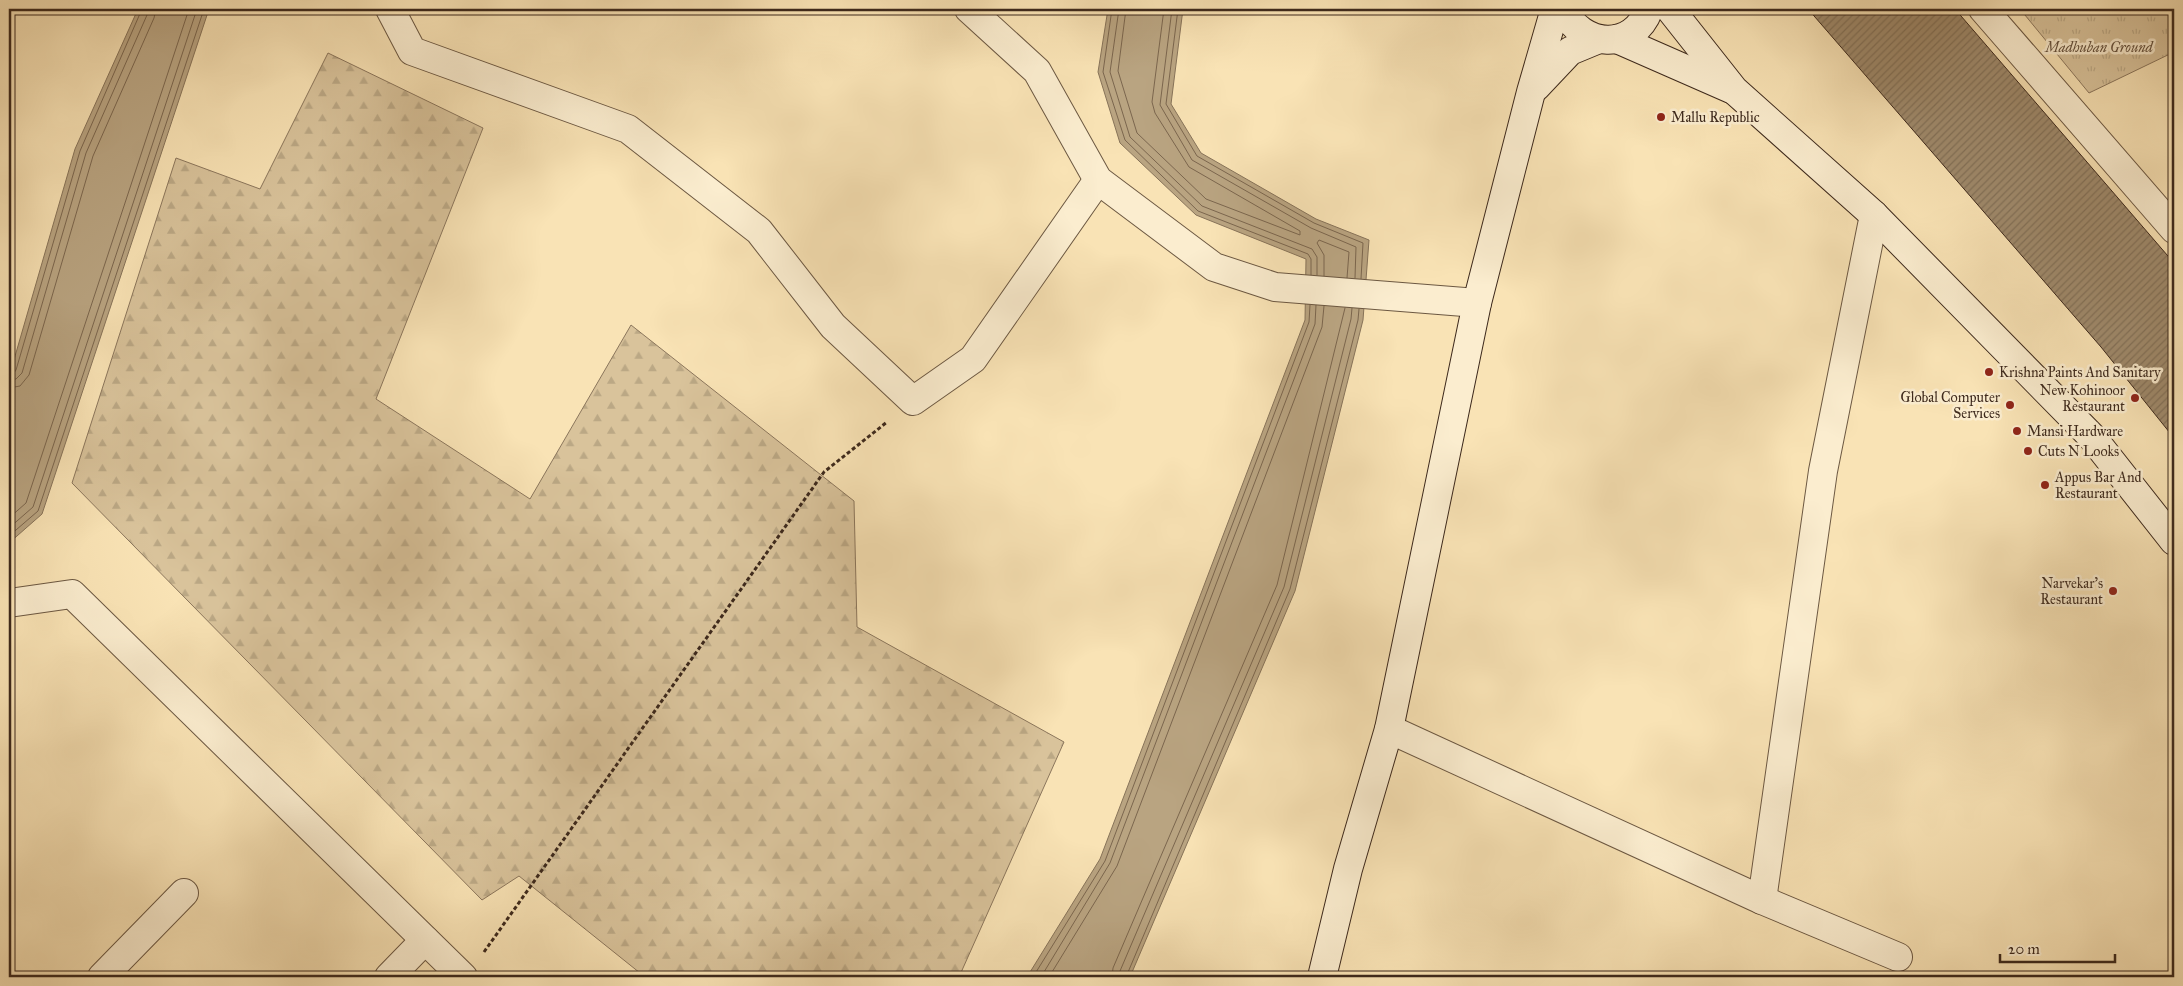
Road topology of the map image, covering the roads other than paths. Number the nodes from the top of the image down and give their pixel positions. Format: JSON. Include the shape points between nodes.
{"nodes":[{"id":1,"x":390,"y":9,"type":"edge"},
{"id":2,"x":969,"y":9,"type":"edge"},
{"id":3,"x":1556,"y":9,"type":"edge"},
{"id":4,"x":1563,"y":9,"type":"edge"},
{"id":5,"x":1649,"y":9,"type":"edge"},
{"id":6,"x":1670,"y":9,"type":"edge"},
{"id":7,"x":1983,"y":9,"type":"edge"},
{"id":8,"x":1608,"y":39,"type":"junction"},
{"id":9,"x":1734,"y":90,"type":"junction"},
{"id":10,"x":1532,"y":92,"type":"junction"},
{"id":11,"x":1098,"y":180,"type":"junction"},
{"id":12,"x":1874,"y":215,"type":"junction"},
{"id":13,"x":2174,"y":229,"type":"edge"},
{"id":14,"x":1477,"y":303,"type":"junction"},
{"id":15,"x":2174,"y":541,"type":"edge"},
{"id":16,"x":9,"y":603,"type":"edge"},
{"id":17,"x":1389,"y":729,"type":"junction"},
{"id":18,"x":184,"y":893,"type":"dead end"},
{"id":19,"x":1762,"y":900,"type":"junction"},
{"id":20,"x":425,"y":940,"type":"junction"},
{"id":21,"x":1898,"y":957,"type":"dead end"},
{"id":22,"x":102,"y":977,"type":"edge"},
{"id":23,"x":389,"y":977,"type":"edge"},
{"id":24,"x":463,"y":977,"type":"edge"},
{"id":25,"x":1322,"y":977,"type":"edge"}],
"edges":[{"from":1,"to":11,"type":"street","via":[[412,52],[628,129],[759,231],[833,326],[913,401],[973,359]]},
{"from":2,"to":11,"type":"street","via":[[1037,71]]},
{"from":3,"to":10,"type":"street"},
{"from":4,"to":8,"type":"street","via":[[1569,21],[1582,33]]},
{"from":5,"to":8,"type":"street","via":[[1646,19],[1633,32]]},
{"from":6,"to":9,"type":"street"},
{"from":7,"to":13,"type":"street"},
{"from":8,"to":9,"type":"street"},
{"from":8,"to":10,"type":"street","via":[[1570,51]]},
{"from":9,"to":12,"type":"street"},
{"from":10,"to":14,"type":"street"},
{"from":11,"to":14,"type":"street","via":[[1214,267],[1275,287]]},
{"from":12,"to":15,"type":"street","via":[[2092,436]]},
{"from":12,"to":19,"type":"street","via":[[1823,471]]},
{"from":14,"to":17,"type":"street"},
{"from":16,"to":20,"type":"street","via":[[72,594]]},
{"from":17,"to":19,"type":"street"},
{"from":17,"to":25,"type":"street","via":[[1348,869]]},
{"from":18,"to":22,"type":"street"},
{"from":19,"to":21,"type":"street"},
{"from":20,"to":23,"type":"street"},
{"from":20,"to":24,"type":"street"}]}
